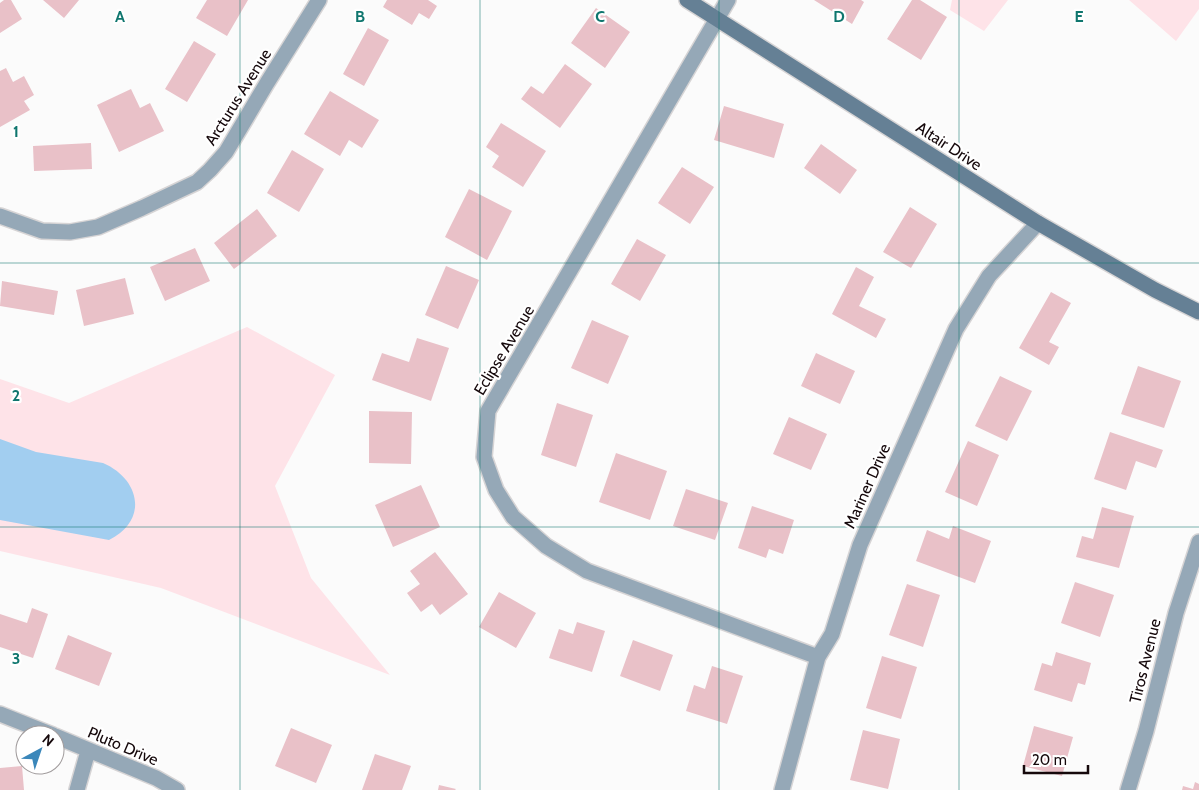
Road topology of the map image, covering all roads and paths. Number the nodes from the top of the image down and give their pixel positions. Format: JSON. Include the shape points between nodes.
{"nodes":[{"id":1,"x":319,"y":0,"type":"edge"},
{"id":2,"x":687,"y":0,"type":"edge"},
{"id":3,"x":728,"y":0,"type":"edge"},
{"id":4,"x":717,"y":19,"type":"junction"},
{"id":5,"x":0,"y":216,"type":"edge"},
{"id":6,"x":1038,"y":224,"type":"junction"},
{"id":7,"x":1199,"y":312,"type":"edge"},
{"id":8,"x":1199,"y":542,"type":"edge"},
{"id":9,"x":818,"y":657,"type":"junction"},
{"id":10,"x":0,"y":714,"type":"edge"},
{"id":11,"x":28,"y":725,"type":"edge"},
{"id":12,"x":65,"y":740,"type":"edge"},
{"id":13,"x":88,"y":751,"type":"junction"},
{"id":14,"x":77,"y":790,"type":"edge"},
{"id":15,"x":177,"y":790,"type":"edge"},
{"id":16,"x":782,"y":790,"type":"edge"},
{"id":17,"x":1128,"y":790,"type":"edge"}],
"edges":[{"from":1,"to":5,"type":"street","name":"Arcturus Avenue","via":[[226,152],[196,182],[98,227],[70,232],[42,231]]},
{"from":2,"to":4,"type":"street","name":"Altair Drive"},
{"from":3,"to":4,"type":"street","name":"Eclipse Avenue"},
{"from":4,"to":6,"type":"street","name":"Altair Drive"},
{"from":4,"to":9,"type":"street","name":"Eclipse Avenue","via":[[488,411],[484,457],[496,490],[513,517],[546,546],[587,570]]},
{"from":6,"to":7,"type":"street","name":"Altair Drive"},
{"from":6,"to":9,"type":"street","name":"Mariner Drive","via":[[989,276],[956,329],[860,545],[832,634]]},
{"from":8,"to":17,"type":"street","name":"Tiros Avenue","via":[[1169,637]]},
{"from":9,"to":16,"type":"street","name":"Mariner Drive"},
{"from":10,"to":11,"type":"street","name":"Pluto Drive"},
{"from":12,"to":13,"type":"street","name":"Pluto Drive"},
{"from":13,"to":14,"type":"street"},
{"from":13,"to":15,"type":"street","name":"Pluto Drive","via":[[156,778]]}]}
